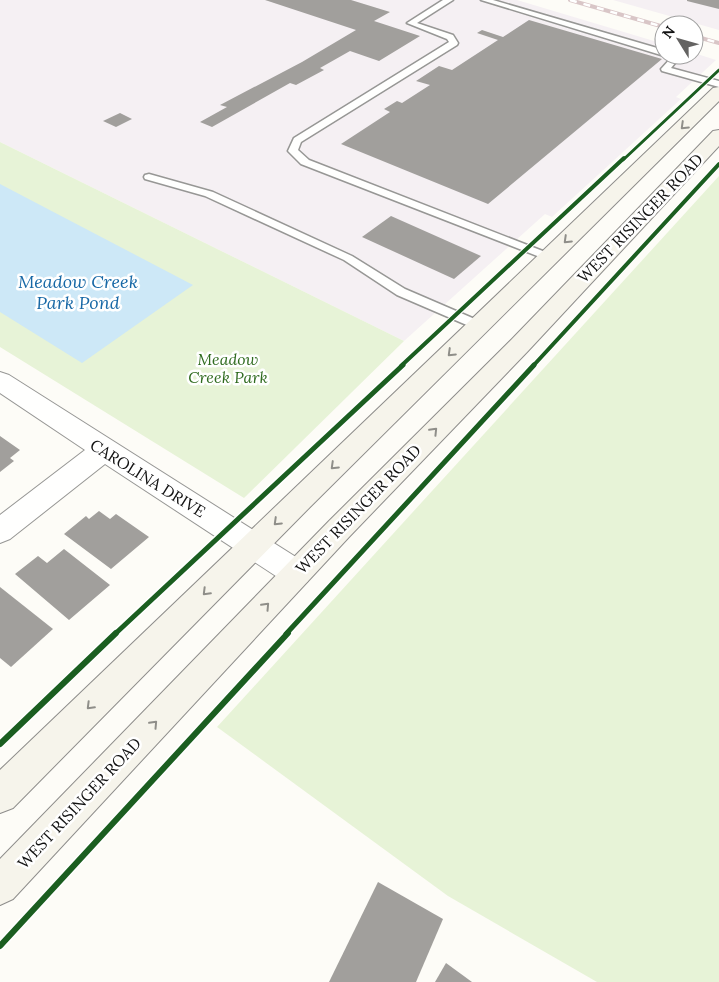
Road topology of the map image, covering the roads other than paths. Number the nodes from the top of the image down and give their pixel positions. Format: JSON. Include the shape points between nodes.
{"nodes":[{"id":1,"x":450,"y":0,"type":"edge"},
{"id":2,"x":485,"y":0,"type":"edge"},
{"id":3,"x":654,"y":49,"type":"edge"},
{"id":4,"x":669,"y":65,"type":"edge"},
{"id":5,"x":719,"y":84,"type":"edge"},
{"id":6,"x":719,"y":92,"type":"edge"},
{"id":7,"x":719,"y":135,"type":"edge"},
{"id":8,"x":149,"y":178,"type":"dead end"},
{"id":9,"x":549,"y":258,"type":"junction"},
{"id":10,"x":480,"y":326,"type":"junction"},
{"id":11,"x":0,"y":381,"type":"edge"},
{"id":12,"x":480,"y":385,"type":"junction"},
{"id":13,"x":104,"y":450,"type":"junction"},
{"id":14,"x":0,"y":531,"type":"edge"},
{"id":15,"x":253,"y":545,"type":"junction"},
{"id":16,"x":296,"y":573,"type":"junction"},
{"id":17,"x":0,"y":795,"type":"edge"},
{"id":18,"x":0,"y":886,"type":"edge"}],
"edges":[{"from":1,"to":9,"type":"lane","via":[[411,23],[450,36],[454,43],[297,140],[293,151],[305,162]]},
{"from":2,"to":3,"type":"lane"},
{"from":4,"to":5,"type":"lane","via":[[665,69]]},
{"from":6,"to":9,"type":"main road","name":"WEST RISINGER ROAD","one_way":true},
{"from":7,"to":12,"type":"main road","name":"WEST RISINGER ROAD"},
{"from":8,"to":10,"type":"lane","via":[[209,194],[348,258],[401,292]]},
{"from":9,"to":10,"type":"main road","name":"WEST RISINGER ROAD"},
{"from":9,"to":12,"type":"main road","via":[[563,269],[566,279],[555,296],[487,364],[481,373]]},
{"from":10,"to":15,"type":"main road","name":"WEST RISINGER ROAD","one_way":true},
{"from":11,"to":13,"type":"street","name":"CAROLINA DRIVE"},
{"from":16,"to":12,"type":"main road","name":"WEST RISINGER ROAD","one_way":true},
{"from":13,"to":14,"type":"street"},
{"from":13,"to":15,"type":"street","name":"CAROLINA DRIVE"},
{"from":15,"to":16,"type":"street","name":"CAROLINA DRIVE"},
{"from":15,"to":17,"type":"main road","name":"WEST RISINGER ROAD","one_way":true},
{"from":18,"to":16,"type":"main road","name":"WEST RISINGER ROAD","one_way":true}]}
